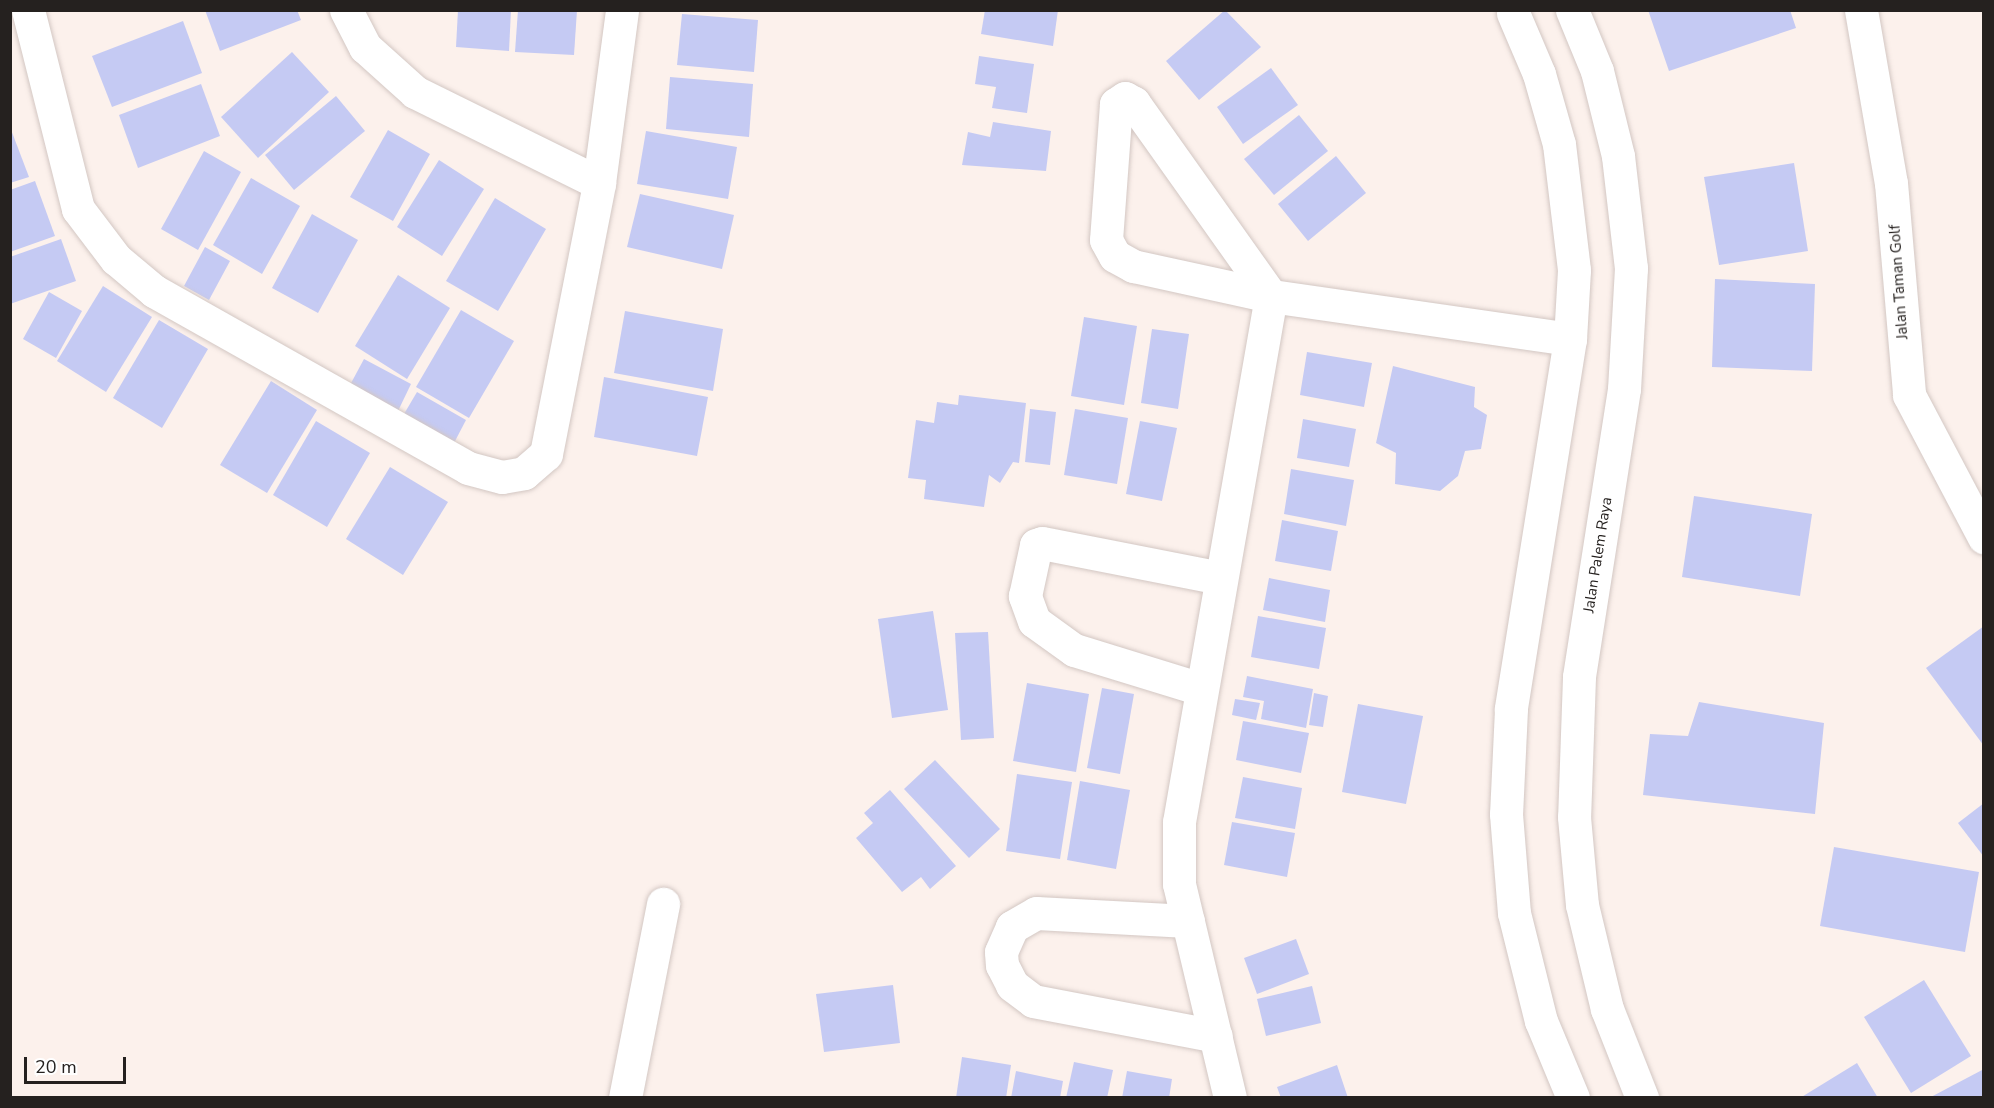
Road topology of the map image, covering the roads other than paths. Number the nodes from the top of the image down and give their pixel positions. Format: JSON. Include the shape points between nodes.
{"nodes":[{"id":1,"x":28,"y":10,"type":"edge"},
{"id":2,"x":346,"y":10,"type":"edge"},
{"id":3,"x":622,"y":10,"type":"edge"},
{"id":4,"x":1572,"y":10,"type":"edge"},
{"id":5,"x":1861,"y":10,"type":"edge"},
{"id":6,"x":1511,"y":11,"type":"edge"},
{"id":7,"x":599,"y":183,"type":"junction"},
{"id":8,"x":1271,"y":296,"type":"junction"},
{"id":9,"x":1570,"y":339,"type":"junction"},
{"id":10,"x":1983,"y":537,"type":"edge"},
{"id":11,"x":1221,"y":578,"type":"junction"},
{"id":12,"x":1201,"y":689,"type":"junction"},
{"id":13,"x":663,"y":904,"type":"dead end"},
{"id":14,"x":1188,"y":921,"type":"junction"},
{"id":15,"x":1216,"y":1036,"type":"junction"},
{"id":16,"x":625,"y":1098,"type":"edge"},
{"id":17,"x":1230,"y":1098,"type":"edge"},
{"id":18,"x":1573,"y":1098,"type":"edge"},
{"id":19,"x":1642,"y":1098,"type":"edge"}],
"edges":[{"from":1,"to":7,"type":"street","via":[[78,209],[116,259],[154,291],[489,476],[524,473],[546,454]]},
{"from":2,"to":7,"type":"street","via":[[365,47],[415,92]]},
{"from":3,"to":7,"type":"street"},
{"from":4,"to":19,"type":"street","name":"Jalan Palem Raya","via":[[1597,71],[1618,156],[1631,267],[1624,388],[1579,677],[1574,817],[1582,905],[1607,1009]]},
{"from":5,"to":10,"type":"street","name":"Jalan Taman Golf","via":[[1891,183],[1909,395]]},
{"from":6,"to":9,"type":"street","via":[[1539,74],[1559,144],[1574,270]]},
{"from":8,"to":8,"type":"street","via":[[1133,266],[1115,256],[1106,240],[1116,104],[1125,98],[1134,103]]},
{"from":8,"to":9,"type":"street"},
{"from":8,"to":11,"type":"street"},
{"from":9,"to":18,"type":"street","via":[[1510,709],[1506,814],[1514,913],[1541,1021]]},
{"from":11,"to":12,"type":"street"},
{"from":11,"to":12,"type":"street","via":[[1042,543],[1036,545],[1025,596],[1034,621],[1074,650]]},
{"from":12,"to":14,"type":"street","via":[[1179,822],[1179,884]]},
{"from":13,"to":16,"type":"street"},
{"from":14,"to":15,"type":"street"},
{"from":14,"to":15,"type":"street","via":[[1036,913],[1012,927],[1000,952],[1002,964],[1012,985],[1033,1001]]},
{"from":15,"to":17,"type":"street"}]}
